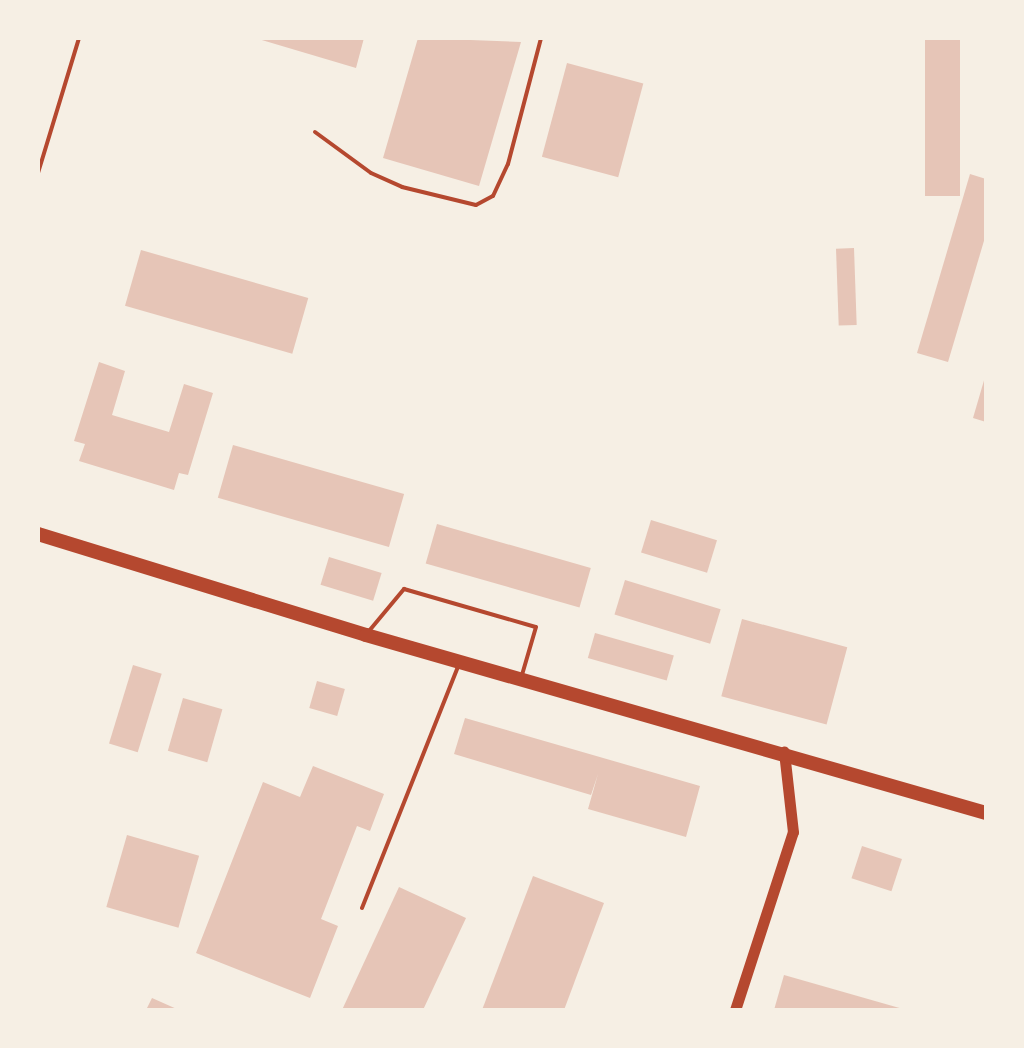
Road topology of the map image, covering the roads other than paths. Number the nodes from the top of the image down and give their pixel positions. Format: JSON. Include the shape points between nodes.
{"nodes":[{"id":1,"x":79,"y":38,"type":"edge"},
{"id":2,"x":541,"y":38,"type":"edge"},
{"id":3,"x":315,"y":132,"type":"dead end"},
{"id":4,"x":38,"y":173,"type":"edge"},
{"id":5,"x":38,"y":534,"type":"edge"},
{"id":6,"x":366,"y":635,"type":"junction"},
{"id":7,"x":460,"y":661,"type":"junction"},
{"id":8,"x":522,"y":678,"type":"junction"},
{"id":9,"x":784,"y":752,"type":"junction"},
{"id":10,"x":986,"y":813,"type":"edge"},
{"id":11,"x":362,"y":908,"type":"dead end"},
{"id":12,"x":735,"y":1010,"type":"edge"}],
"edges":[{"from":1,"to":4,"type":"lane"},
{"from":2,"to":3,"type":"lane","via":[[508,164],[493,196],[476,205],[392,183]]},
{"from":5,"to":6,"type":"highway"},
{"from":6,"to":7,"type":"highway"},
{"from":6,"to":8,"type":"lane","via":[[404,589],[536,627]]},
{"from":7,"to":8,"type":"highway"},
{"from":7,"to":11,"type":"lane"},
{"from":8,"to":9,"type":"highway"},
{"from":9,"to":10,"type":"highway"},
{"from":9,"to":12,"type":"street","via":[[793,832]]}]}
